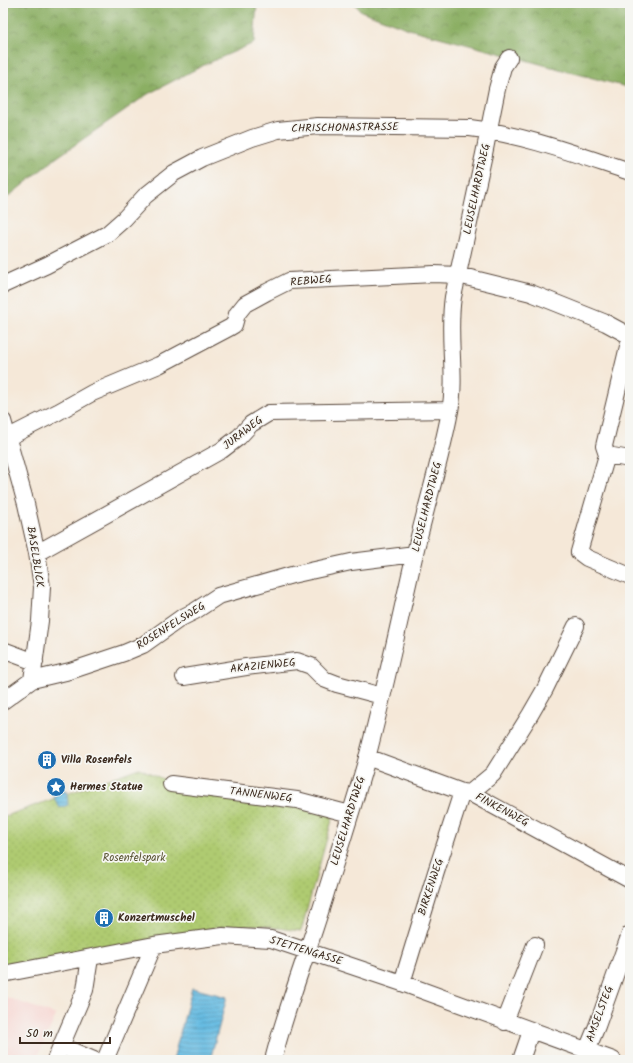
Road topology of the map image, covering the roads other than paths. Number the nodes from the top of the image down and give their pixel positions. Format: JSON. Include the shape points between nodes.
{"nodes":[{"id":1,"x":509,"y":58,"type":"dead end"},
{"id":2,"x":489,"y":130,"type":"junction"},
{"id":3,"x":630,"y":172,"type":"edge"},
{"id":4,"x":458,"y":275,"type":"junction"},
{"id":5,"x":3,"y":285,"type":"edge"},
{"id":6,"x":630,"y":337,"type":"edge"},
{"id":7,"x":450,"y":410,"type":"junction"},
{"id":8,"x":3,"y":420,"type":"edge"},
{"id":9,"x":5,"y":439,"type":"edge"},
{"id":10,"x":607,"y":455,"type":"junction"},
{"id":11,"x":630,"y":459,"type":"edge"},
{"id":12,"x":37,"y":553,"type":"junction"},
{"id":13,"x":415,"y":554,"type":"junction"},
{"id":14,"x":630,"y":576,"type":"edge"},
{"id":15,"x":576,"y":626,"type":"dead end"},
{"id":16,"x":3,"y":650,"type":"edge"},
{"id":17,"x":35,"y":662,"type":"junction"},
{"id":18,"x":184,"y":677,"type":"dead end"},
{"id":19,"x":32,"y":680,"type":"junction"},
{"id":20,"x":382,"y":696,"type":"junction"},
{"id":21,"x":3,"y":701,"type":"edge"},
{"id":22,"x":367,"y":757,"type":"junction"},
{"id":23,"x":171,"y":784,"type":"dead end"},
{"id":24,"x":466,"y":793,"type":"junction"},
{"id":25,"x":350,"y":814,"type":"junction"},
{"id":26,"x":630,"y":880,"type":"edge"},
{"id":27,"x":630,"y":934,"type":"edge"},
{"id":28,"x":535,"y":944,"type":"dead end"},
{"id":29,"x":154,"y":946,"type":"junction"},
{"id":30,"x":308,"y":951,"type":"junction"},
{"id":31,"x":90,"y":958,"type":"junction"},
{"id":32,"x":3,"y":974,"type":"edge"},
{"id":33,"x":402,"y":983,"type":"junction"},
{"id":34,"x":505,"y":1022,"type":"junction"},
{"id":35,"x":531,"y":1031,"type":"junction"},
{"id":36,"x":587,"y":1050,"type":"junction"},
{"id":37,"x":58,"y":1053,"type":"edge"},
{"id":38,"x":94,"y":1060,"type":"edge"},
{"id":39,"x":105,"y":1060,"type":"edge"},
{"id":40,"x":274,"y":1060,"type":"edge"},
{"id":41,"x":521,"y":1060,"type":"edge"},
{"id":42,"x":613,"y":1060,"type":"edge"}],
"edges":[{"from":1,"to":2,"type":"street","name":"LEUSELHARDTWEG","via":[[503,68]]},
{"from":2,"to":3,"type":"street","name":"CHRISCHONASTRASSE"},
{"from":2,"to":4,"type":"street","name":"LEUSELHARDTWEG"},
{"from":2,"to":5,"type":"street","name":"CHRISCHONASTRASSE","via":[[318,126],[278,130],[252,138],[202,158],[174,173],[145,196],[107,234]]},
{"from":4,"to":6,"type":"street","name":"REBWEG","via":[[531,294],[579,311]]},
{"from":4,"to":7,"type":"street","name":"LEUSELHARDTWEG","via":[[450,315]]},
{"from":4,"to":9,"type":"street","name":"REBWEG","via":[[289,281],[244,304],[237,314],[234,325],[229,328],[159,365],[92,393]]},
{"from":6,"to":10,"type":"street","via":[[604,446]]},
{"from":7,"to":12,"type":"street","name":"JURAWEG","via":[[269,413],[251,424],[239,438],[222,450]]},
{"from":7,"to":13,"type":"street","name":"LEUSELHARDTWEG"},
{"from":8,"to":9,"type":"street"},
{"from":9,"to":12,"type":"street","name":"BASELBLICK","via":[[26,504]]},
{"from":10,"to":11,"type":"street"},
{"from":10,"to":14,"type":"street","via":[[578,552]]},
{"from":12,"to":17,"type":"street","name":"BASELBLICK","via":[[42,587]]},
{"from":13,"to":19,"type":"street","name":"ROSENFELSWEG","via":[[352,562],[292,575],[218,596],[143,645],[70,671]]},
{"from":13,"to":20,"type":"street","name":"LEUSELHARDTWEG"},
{"from":15,"to":24,"type":"street","via":[[545,689],[493,774]]},
{"from":16,"to":17,"type":"street"},
{"from":17,"to":19,"type":"street","name":"BASELBLICK"},
{"from":18,"to":20,"type":"street","name":"AKAZIENWEG","via":[[297,661],[311,666],[324,678],[336,684]]},
{"from":19,"to":21,"type":"street","name":"ROSENFELSWEG"},
{"from":20,"to":22,"type":"street","name":"LEUSELHARDTWEG"},
{"from":22,"to":24,"type":"street","name":"FINKENWEG"},
{"from":22,"to":25,"type":"street","name":"LEUSELHARDTWEG"},
{"from":23,"to":25,"type":"street","name":"TANNENWEG","via":[[297,800]]},
{"from":24,"to":26,"type":"street","name":"FINKENWEG"},
{"from":24,"to":33,"type":"street","name":"BIRKENWEG","via":[[433,879]]},
{"from":25,"to":30,"type":"street","name":"LEUSELHARDTWEG"},
{"from":27,"to":36,"type":"street","name":"AMSELSTEG"},
{"from":28,"to":34,"type":"street"},
{"from":29,"to":30,"type":"street","name":"STETTENGASSE","via":[[223,936],[272,939]]},
{"from":29,"to":31,"type":"street","name":"STETTENGASSE"},
{"from":29,"to":39,"type":"street"},
{"from":30,"to":33,"type":"street","name":"STETTENGASSE"},
{"from":30,"to":40,"type":"street","name":"LEUSELHARDTWEG"},
{"from":31,"to":32,"type":"street","name":"STETTENGASSE"},
{"from":31,"to":37,"type":"street","via":[[85,990]]},
{"from":33,"to":34,"type":"street","name":"STETTENGASSE"},
{"from":34,"to":35,"type":"street","name":"STETTENGASSE"},
{"from":35,"to":36,"type":"street","name":"STETTENGASSE"},
{"from":35,"to":41,"type":"street"},
{"from":36,"to":42,"type":"street","name":"STETTENGASSE"},
{"from":37,"to":38,"type":"street"}]}
